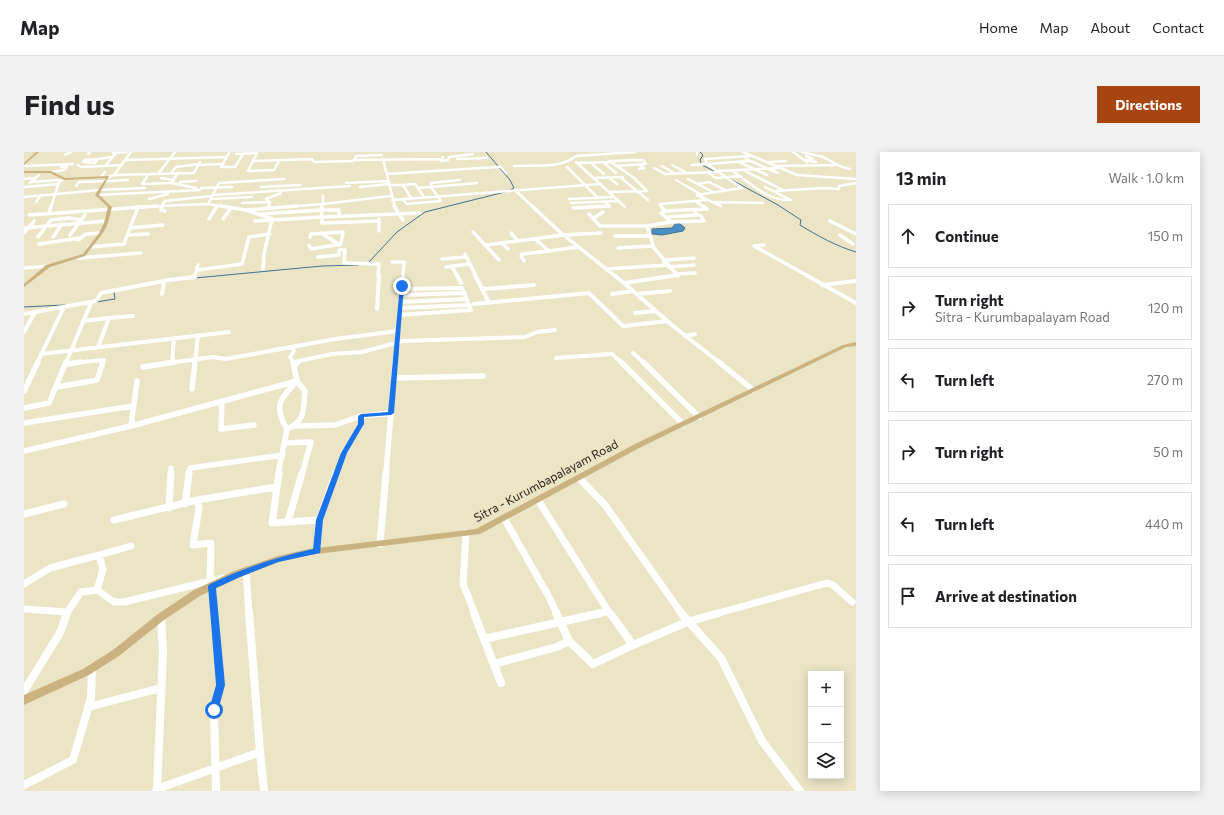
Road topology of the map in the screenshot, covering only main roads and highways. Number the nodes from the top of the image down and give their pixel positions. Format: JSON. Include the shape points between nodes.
{"nodes":[{"id":1,"x":38,"y":152,"type":"edge"},
{"id":2,"x":24,"y":165,"type":"edge"},
{"id":3,"x":26,"y":172,"type":"edge"},
{"id":4,"x":24,"y":286,"type":"edge"},
{"id":5,"x":856,"y":344,"type":"edge"},
{"id":6,"x":24,"y":700,"type":"edge"}],
"edges":[{"from":1,"to":2,"type":"main road"},
{"from":3,"to":4,"type":"main road","via":[[51,172],[62,179],[100,176],[107,179],[97,195],[110,208],[100,233],[84,254],[48,266]]},
{"from":5,"to":6,"type":"main road","name":"Sitra - Kurumbapalayam Road","via":[[845,346],[699,416],[477,532],[317,551],[278,559],[211,583],[160,618],[116,653],[92,668]]}]}
